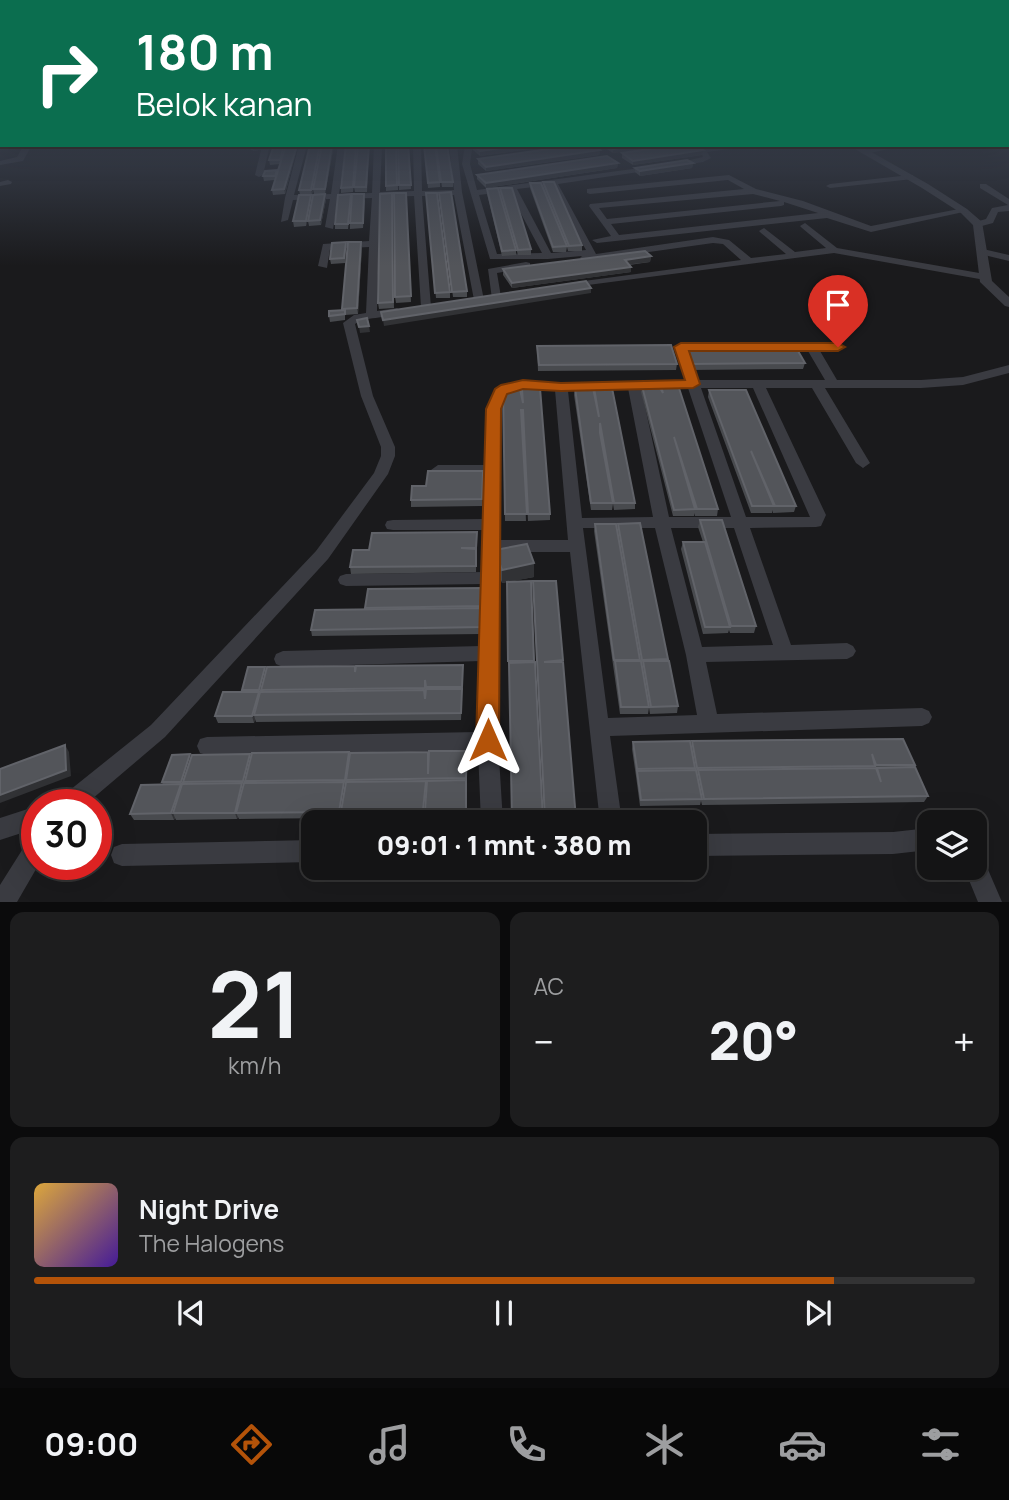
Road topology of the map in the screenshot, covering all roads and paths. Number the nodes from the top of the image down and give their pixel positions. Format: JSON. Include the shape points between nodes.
{"nodes":[{"id":1,"x":293,"y":182,"type":"edge"},
{"id":2,"x":338,"y":182,"type":"edge"},
{"id":3,"x":376,"y":182,"type":"edge"},
{"id":4,"x":418,"y":182,"type":"edge"},
{"id":5,"x":457,"y":182,"type":"edge"},
{"id":6,"x":471,"y":182,"type":"edge"},
{"id":7,"x":559,"y":182,"type":"edge"},
{"id":8,"x":663,"y":182,"type":"edge"},
{"id":9,"x":738,"y":182,"type":"edge"},
{"id":10,"x":865,"y":182,"type":"edge"},
{"id":11,"x":918,"y":182,"type":"edge"},
{"id":12,"x":553,"y":183,"type":"junction"},
{"id":13,"x":830,"y":186,"type":"dead end"},
{"id":14,"x":983,"y":186,"type":"dead end"},
{"id":15,"x":512,"y":188,"type":"junction"},
{"id":16,"x":753,"y":191,"type":"junction"},
{"id":17,"x":458,"y":192,"type":"junction"},
{"id":18,"x":418,"y":193,"type":"junction"},
{"id":19,"x":474,"y":193,"type":"junction"},
{"id":20,"x":375,"y":195,"type":"junction"},
{"id":21,"x":336,"y":196,"type":"junction"},
{"id":22,"x":289,"y":198,"type":"junction"},
{"id":23,"x":790,"y":202,"type":"junction"},
{"id":24,"x":603,"y":205,"type":"junction"},
{"id":25,"x":1009,"y":206,"type":"edge"},
{"id":26,"x":964,"y":211,"type":"junction"},
{"id":27,"x":828,"y":215,"type":"junction"},
{"id":28,"x":284,"y":220,"type":"dead end"},
{"id":29,"x":605,"y":222,"type":"junction"},
{"id":30,"x":978,"y":224,"type":"junction"},
{"id":31,"x":805,"y":226,"type":"dead end"},
{"id":32,"x":330,"y":227,"type":"dead end"},
{"id":33,"x":764,"y":231,"type":"dead end"},
{"id":34,"x":617,"y":238,"type":"junction"},
{"id":35,"x":597,"y":240,"type":"dead end"},
{"id":36,"x":373,"y":244,"type":"junction"},
{"id":37,"x":834,"y":250,"type":"junction"},
{"id":38,"x":983,"y":252,"type":"junction"},
{"id":39,"x":791,"y":253,"type":"junction"},
{"id":40,"x":548,"y":257,"type":"junction"},
{"id":41,"x":1009,"y":258,"type":"edge"},
{"id":42,"x":747,"y":260,"type":"junction"},
{"id":43,"x":323,"y":267,"type":"dead end"},
{"id":44,"x":985,"y":278,"type":"junction"},
{"id":45,"x":549,"y":289,"type":"edge"},
{"id":46,"x":1009,"y":303,"type":"edge"},
{"id":47,"x":371,"y":314,"type":"junction"},
{"id":48,"x":681,"y":347,"type":"edge"},
{"id":49,"x":838,"y":347,"type":"dead end"},
{"id":50,"x":773,"y":348,"type":"edge"},
{"id":51,"x":812,"y":348,"type":"junction"},
{"id":52,"x":1009,"y":369,"type":"edge"},
{"id":53,"x":634,"y":384,"type":"junction"},
{"id":54,"x":693,"y":384,"type":"junction"},
{"id":55,"x":758,"y":384,"type":"junction"},
{"id":56,"x":816,"y":384,"type":"junction"},
{"id":57,"x":833,"y":384,"type":"junction"},
{"id":58,"x":883,"y":384,"type":"junction"},
{"id":59,"x":561,"y":387,"type":"junction"},
{"id":60,"x":890,"y":400,"type":"dead end"},
{"id":61,"x":863,"y":463,"type":"dead end"},
{"id":62,"x":438,"y":470,"type":"edge"},
{"id":63,"x":491,"y":470,"type":"junction"},
{"id":64,"x":740,"y":522,"type":"junction"},
{"id":65,"x":576,"y":523,"type":"junction"},
{"id":66,"x":662,"y":523,"type":"junction"},
{"id":67,"x":491,"y":524,"type":"junction"},
{"id":68,"x":393,"y":525,"type":"dead end"},
{"id":69,"x":490,"y":546,"type":"junction"},
{"id":70,"x":577,"y":546,"type":"junction"},
{"id":71,"x":492,"y":578,"type":"junction"},
{"id":72,"x":346,"y":580,"type":"dead end"},
{"id":73,"x":847,"y":651,"type":"dead end"},
{"id":74,"x":488,"y":653,"type":"junction"},
{"id":75,"x":785,"y":654,"type":"junction"},
{"id":76,"x":695,"y":655,"type":"junction"},
{"id":77,"x":283,"y":659,"type":"dead end"},
{"id":78,"x":922,"y":717,"type":"dead end"},
{"id":79,"x":709,"y":725,"type":"junction"},
{"id":80,"x":599,"y":727,"type":"junction"},
{"id":81,"x":488,"y":740,"type":"junction"},
{"id":82,"x":207,"y":746,"type":"dead end"},
{"id":83,"x":89,"y":789,"type":"edge"},
{"id":84,"x":491,"y":810,"type":"edge"},
{"id":85,"x":609,"y":810,"type":"edge"},
{"id":86,"x":21,"y":822,"type":"edge"},
{"id":87,"x":0,"y":829,"type":"edge"},
{"id":88,"x":917,"y":840,"type":"edge"},
{"id":89,"x":707,"y":845,"type":"edge"},
{"id":90,"x":301,"y":851,"type":"edge"},
{"id":91,"x":122,"y":855,"type":"dead end"},
{"id":92,"x":21,"y":872,"type":"edge"},
{"id":93,"x":981,"y":880,"type":"edge"},
{"id":94,"x":3,"y":901,"type":"edge"},
{"id":95,"x":990,"y":901,"type":"edge"}],
"edges":[{"from":1,"to":22,"type":"street"},
{"from":2,"to":21,"type":"street"},
{"from":3,"to":20,"type":"street"},
{"from":4,"to":18,"type":"street"},
{"from":5,"to":17,"type":"street"},
{"from":6,"to":19,"type":"street"},
{"from":7,"to":12,"type":"street"},
{"from":8,"to":24,"type":"street","via":[[587,188]]},
{"from":9,"to":16,"type":"street"},
{"from":10,"to":13,"type":"street"},
{"from":11,"to":26,"type":"street"},
{"from":12,"to":15,"type":"street"},
{"from":12,"to":40,"type":"street","via":[[592,252]]},
{"from":14,"to":25,"type":"street"},
{"from":15,"to":19,"type":"street"},
{"from":15,"to":40,"type":"street"},
{"from":16,"to":23,"type":"street"},
{"from":16,"to":24,"type":"street"},
{"from":17,"to":18,"type":"street"},
{"from":17,"to":42,"type":"street","via":[[473,300],[503,296],[491,274],[502,268],[713,240],[726,242]]},
{"from":18,"to":20,"type":"street"},
{"from":18,"to":47,"type":"street","via":[[433,306]]},
{"from":19,"to":40,"type":"street","via":[[492,257]]},
{"from":20,"to":21,"type":"street"},
{"from":20,"to":36,"type":"street"},
{"from":21,"to":22,"type":"street"},
{"from":21,"to":32,"type":"street"},
{"from":22,"to":28,"type":"street"},
{"from":23,"to":27,"type":"street"},
{"from":23,"to":29,"type":"street"},
{"from":24,"to":29,"type":"street","via":[[593,206]]},
{"from":25,"to":30,"type":"street","via":[[995,210],[990,221]]},
{"from":26,"to":27,"type":"street","via":[[872,229]]},
{"from":26,"to":30,"type":"street"},
{"from":27,"to":34,"type":"street"},
{"from":29,"to":34,"type":"street"},
{"from":30,"to":38,"type":"street"},
{"from":31,"to":37,"type":"street"},
{"from":33,"to":39,"type":"street"},
{"from":34,"to":35,"type":"street"},
{"from":36,"to":43,"type":"street","via":[[326,246]]},
{"from":36,"to":47,"type":"street"},
{"from":37,"to":39,"type":"street"},
{"from":37,"to":44,"type":"street"},
{"from":38,"to":41,"type":"street"},
{"from":38,"to":44,"type":"street"},
{"from":39,"to":42,"type":"street"},
{"from":42,"to":45,"type":"street"},
{"from":44,"to":46,"type":"street"},
{"from":47,"to":83,"type":"street","via":[[349,323],[367,396],[388,447],[381,474],[322,555],[168,721]]},
{"from":48,"to":54,"type":"street"},
{"from":49,"to":51,"type":"street"},
{"from":50,"to":51,"type":"street"},
{"from":51,"to":57,"type":"street"},
{"from":52,"to":58,"type":"street","via":[[963,382]]},
{"from":53,"to":54,"type":"street"},
{"from":53,"to":59,"type":"street"},
{"from":53,"to":66,"type":"street"},
{"from":54,"to":55,"type":"street"},
{"from":54,"to":64,"type":"street"},
{"from":55,"to":56,"type":"street"},
{"from":55,"to":64,"type":"street","via":[[818,514],[816,522],[808,523]]},
{"from":56,"to":57,"type":"street"},
{"from":56,"to":61,"type":"street"},
{"from":57,"to":58,"type":"street"},
{"from":58,"to":60,"type":"street"},
{"from":59,"to":63,"type":"street","via":[[523,385],[500,392],[494,409]]},
{"from":59,"to":65,"type":"street"},
{"from":62,"to":63,"type":"street"},
{"from":63,"to":67,"type":"street"},
{"from":64,"to":66,"type":"street"},
{"from":64,"to":75,"type":"street"},
{"from":65,"to":66,"type":"street"},
{"from":65,"to":70,"type":"street"},
{"from":66,"to":76,"type":"street"},
{"from":67,"to":68,"type":"street"},
{"from":67,"to":69,"type":"street"},
{"from":69,"to":70,"type":"street"},
{"from":69,"to":71,"type":"street"},
{"from":70,"to":80,"type":"street"},
{"from":71,"to":72,"type":"street"},
{"from":71,"to":74,"type":"street"},
{"from":73,"to":75,"type":"street"},
{"from":74,"to":77,"type":"street"},
{"from":74,"to":81,"type":"street"},
{"from":75,"to":76,"type":"street"},
{"from":76,"to":79,"type":"street"},
{"from":78,"to":79,"type":"street"},
{"from":79,"to":80,"type":"street"},
{"from":80,"to":85,"type":"street"},
{"from":81,"to":82,"type":"street"},
{"from":81,"to":84,"type":"street"},
{"from":86,"to":87,"type":"street"},
{"from":88,"to":89,"type":"street"},
{"from":90,"to":91,"type":"street"},
{"from":92,"to":94,"type":"street"},
{"from":93,"to":95,"type":"street"}]}
